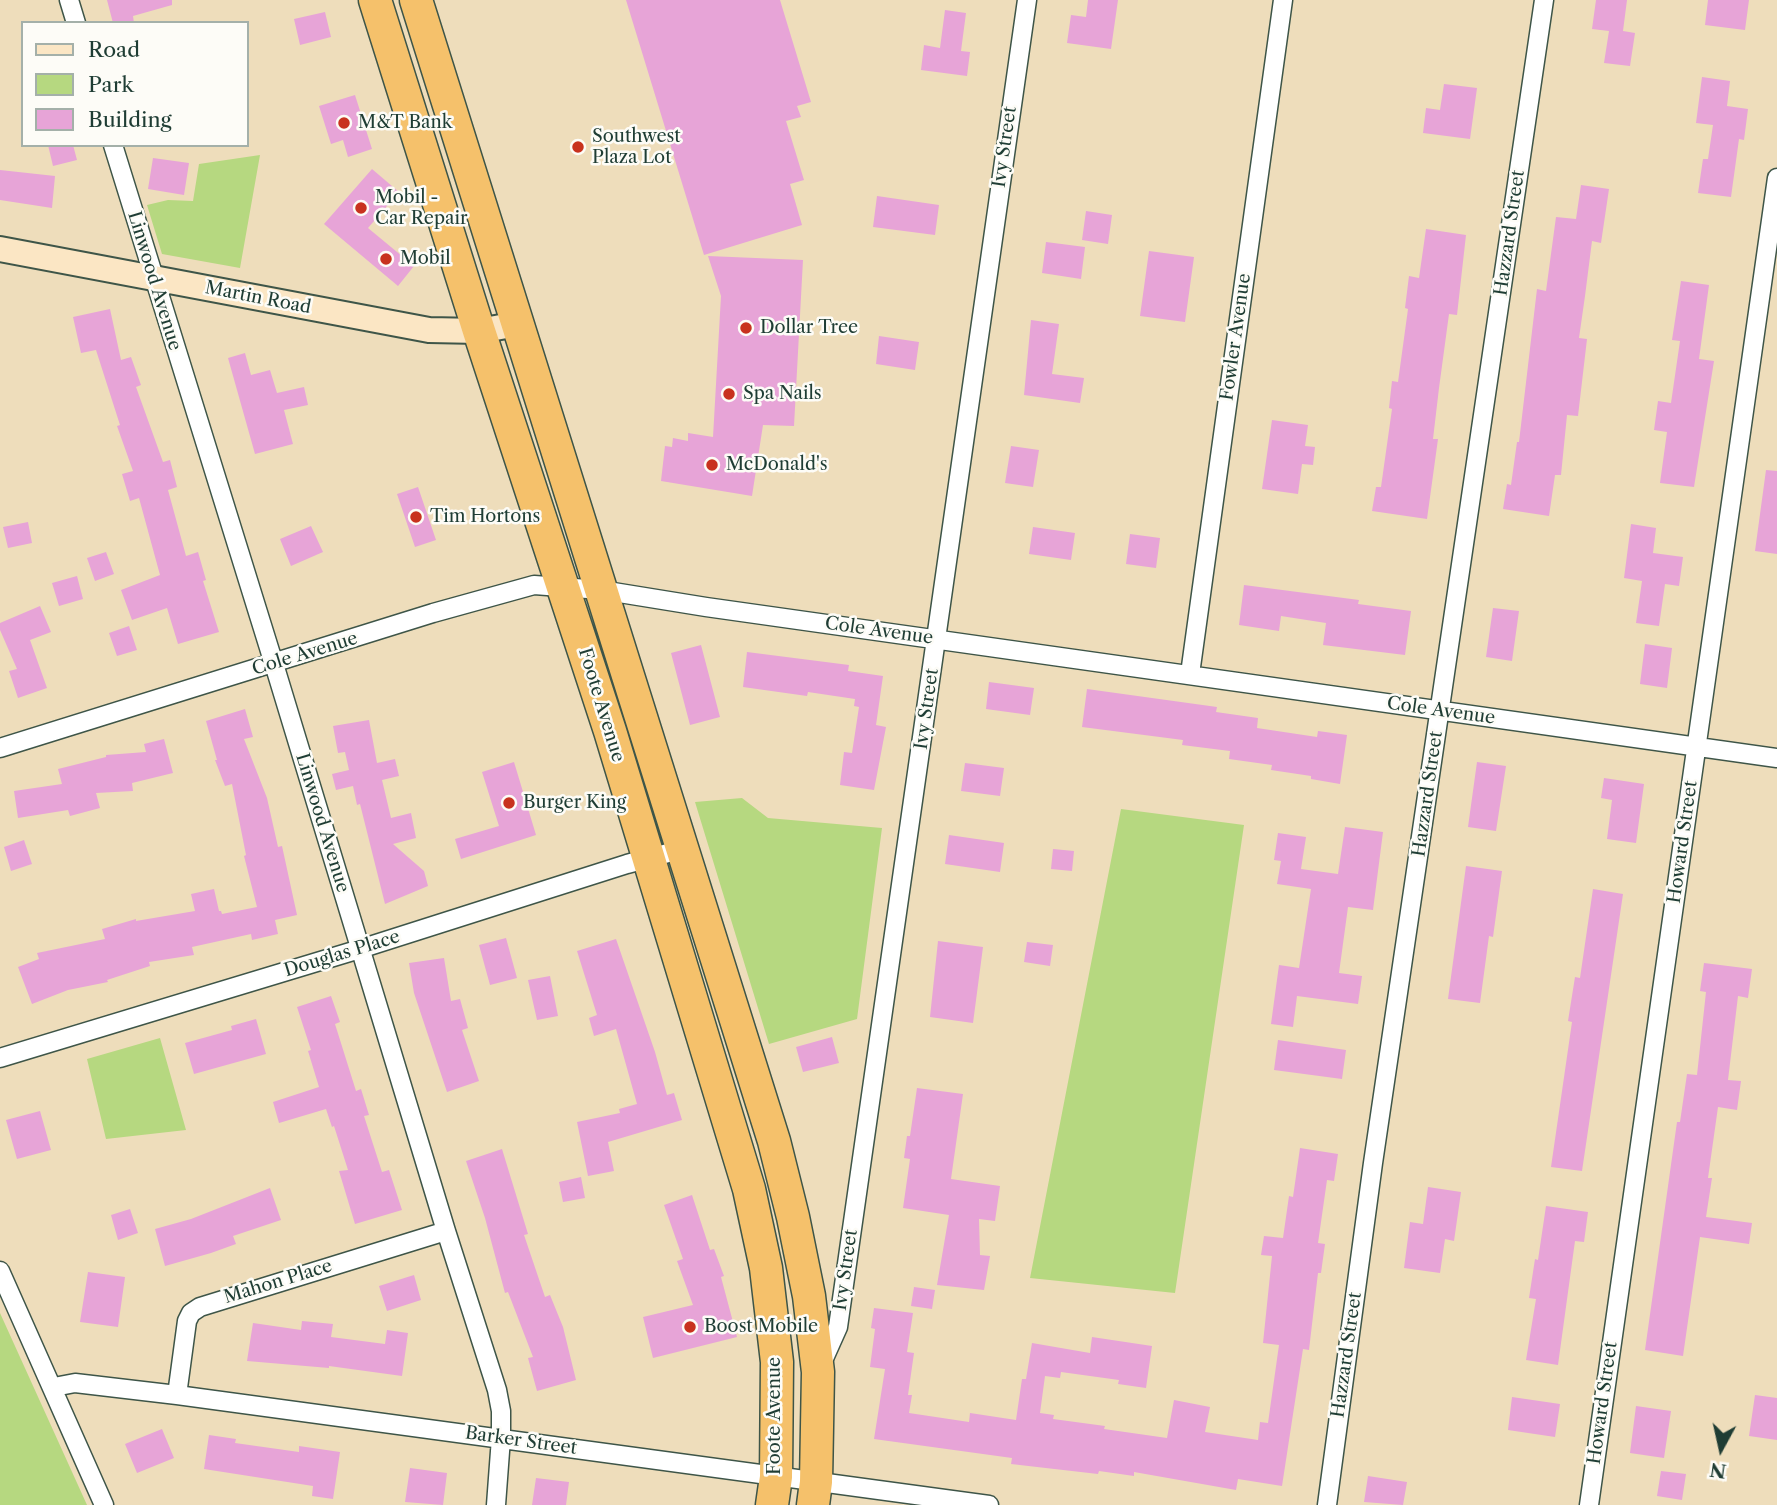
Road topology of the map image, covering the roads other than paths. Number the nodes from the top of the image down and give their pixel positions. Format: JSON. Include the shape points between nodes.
{"nodes":[{"id":1,"x":69,"y":0,"type":"edge"},
{"id":2,"x":375,"y":0,"type":"edge"},
{"id":3,"x":416,"y":0,"type":"edge"},
{"id":4,"x":1027,"y":0,"type":"edge"},
{"id":5,"x":1283,"y":0,"type":"edge"},
{"id":6,"x":1544,"y":0,"type":"edge"},
{"id":7,"x":75,"y":21,"type":"edge"},
{"id":8,"x":114,"y":147,"type":"edge"},
{"id":9,"x":1777,"y":178,"type":"edge"},
{"id":10,"x":0,"y":249,"type":"edge"},
{"id":11,"x":153,"y":278,"type":"junction"},
{"id":12,"x":517,"y":324,"type":"junction"},
{"id":13,"x":479,"y":331,"type":"junction"},
{"id":14,"x":564,"y":587,"type":"junction"},
{"id":15,"x":601,"y":590,"type":"junction"},
{"id":16,"x":937,"y":639,"type":"junction"},
{"id":17,"x":274,"y":664,"type":"junction"},
{"id":18,"x":1190,"y":674,"type":"junction"},
{"id":19,"x":1440,"y":710,"type":"junction"},
{"id":20,"x":1697,"y":747,"type":"junction"},
{"id":21,"x":0,"y":748,"type":"edge"},
{"id":22,"x":1777,"y":758,"type":"edge"},
{"id":23,"x":683,"y":849,"type":"junction"},
{"id":24,"x":647,"y":858,"type":"junction"},
{"id":25,"x":360,"y":949,"type":"junction"},
{"id":26,"x":0,"y":1058,"type":"edge"},
{"id":27,"x":446,"y":1231,"type":"junction"},
{"id":28,"x":0,"y":1271,"type":"edge"},
{"id":29,"x":818,"y":1372,"type":"junction"},
{"id":30,"x":54,"y":1388,"type":"junction"},
{"id":31,"x":177,"y":1395,"type":"junction"},
{"id":32,"x":501,"y":1438,"type":"junction"},
{"id":33,"x":774,"y":1491,"type":"edge"},
{"id":34,"x":815,"y":1493,"type":"edge"},
{"id":35,"x":104,"y":1505,"type":"edge"},
{"id":36,"x":496,"y":1505,"type":"edge"},
{"id":37,"x":989,"y":1505,"type":"edge"},
{"id":38,"x":1327,"y":1505,"type":"edge"},
{"id":39,"x":1589,"y":1505,"type":"edge"}],
"edges":[{"from":1,"to":7,"type":"street"},
{"from":2,"to":13,"type":"highway","name":"Foote Avenue"},
{"from":3,"to":12,"type":"highway","name":"Foote Avenue"},
{"from":4,"to":16,"type":"street","name":"Ivy Street"},
{"from":5,"to":18,"type":"street","name":"Fowler Avenue"},
{"from":6,"to":19,"type":"street","name":"Hazzard Street"},
{"from":8,"to":11,"type":"street","name":"Linwood Avenue"},
{"from":9,"to":20,"type":"street","name":"Howard Street"},
{"from":10,"to":11,"type":"street","name":"Martin Road"},
{"from":11,"to":13,"type":"street","name":"Martin Road","via":[[429,330]]},
{"from":11,"to":17,"type":"street","name":"Linwood Avenue"},
{"from":12,"to":13,"type":"street","name":"Martin Road"},
{"from":12,"to":15,"type":"highway","name":"Foote Avenue"},
{"from":13,"to":14,"type":"highway","name":"Foote Avenue"},
{"from":14,"to":15,"type":"street","name":"Cole Avenue"},
{"from":14,"to":17,"type":"street","name":"Cole Avenue","via":[[534,585]]},
{"from":14,"to":24,"type":"highway","name":"Foote Avenue"},
{"from":15,"to":16,"type":"street","name":"Cole Avenue"},
{"from":15,"to":23,"type":"highway","name":"Foote Avenue"},
{"from":16,"to":18,"type":"street","name":"Cole Avenue"},
{"from":16,"to":29,"type":"street","name":"Ivy Street","via":[[838,1327]]},
{"from":17,"to":21,"type":"street","name":"Cole Avenue"},
{"from":17,"to":25,"type":"street","name":"Linwood Avenue"},
{"from":18,"to":19,"type":"street","name":"Cole Avenue"},
{"from":19,"to":20,"type":"street","name":"Cole Avenue"},
{"from":19,"to":38,"type":"street","name":"Hazzard Street"},
{"from":20,"to":22,"type":"street","name":"Cole Avenue"},
{"from":20,"to":39,"type":"street","name":"Howard Street"},
{"from":23,"to":24,"type":"street","name":"Douglas Place"},
{"from":23,"to":29,"type":"highway","name":"Foote Avenue","via":[[777,1153],[809,1296]]},
{"from":24,"to":25,"type":"street","name":"Douglas Place"},
{"from":24,"to":33,"type":"highway","name":"Foote Avenue","via":[[749,1189],[766,1268],[777,1362]]},
{"from":25,"to":26,"type":"street","name":"Douglas Place"},
{"from":25,"to":27,"type":"street","name":"Linwood Avenue"},
{"from":27,"to":31,"type":"street","name":"Mahon Place","via":[[200,1307],[187,1321]]},
{"from":27,"to":32,"type":"street","name":"Linwood Avenue","via":[[497,1390]]},
{"from":28,"to":30,"type":"street"},
{"from":29,"to":34,"type":"highway","name":"Foote Avenue"},
{"from":30,"to":31,"type":"street","name":"Barker Street","via":[[75,1382]]},
{"from":30,"to":35,"type":"street"},
{"from":31,"to":32,"type":"street","name":"Barker Street"},
{"from":32,"to":33,"type":"street","name":"Barker Street"},
{"from":32,"to":36,"type":"street","name":"Linwood Avenue"},
{"from":33,"to":34,"type":"street","name":"Barker Street"},
{"from":34,"to":37,"type":"street","name":"Barker Street"}]}
